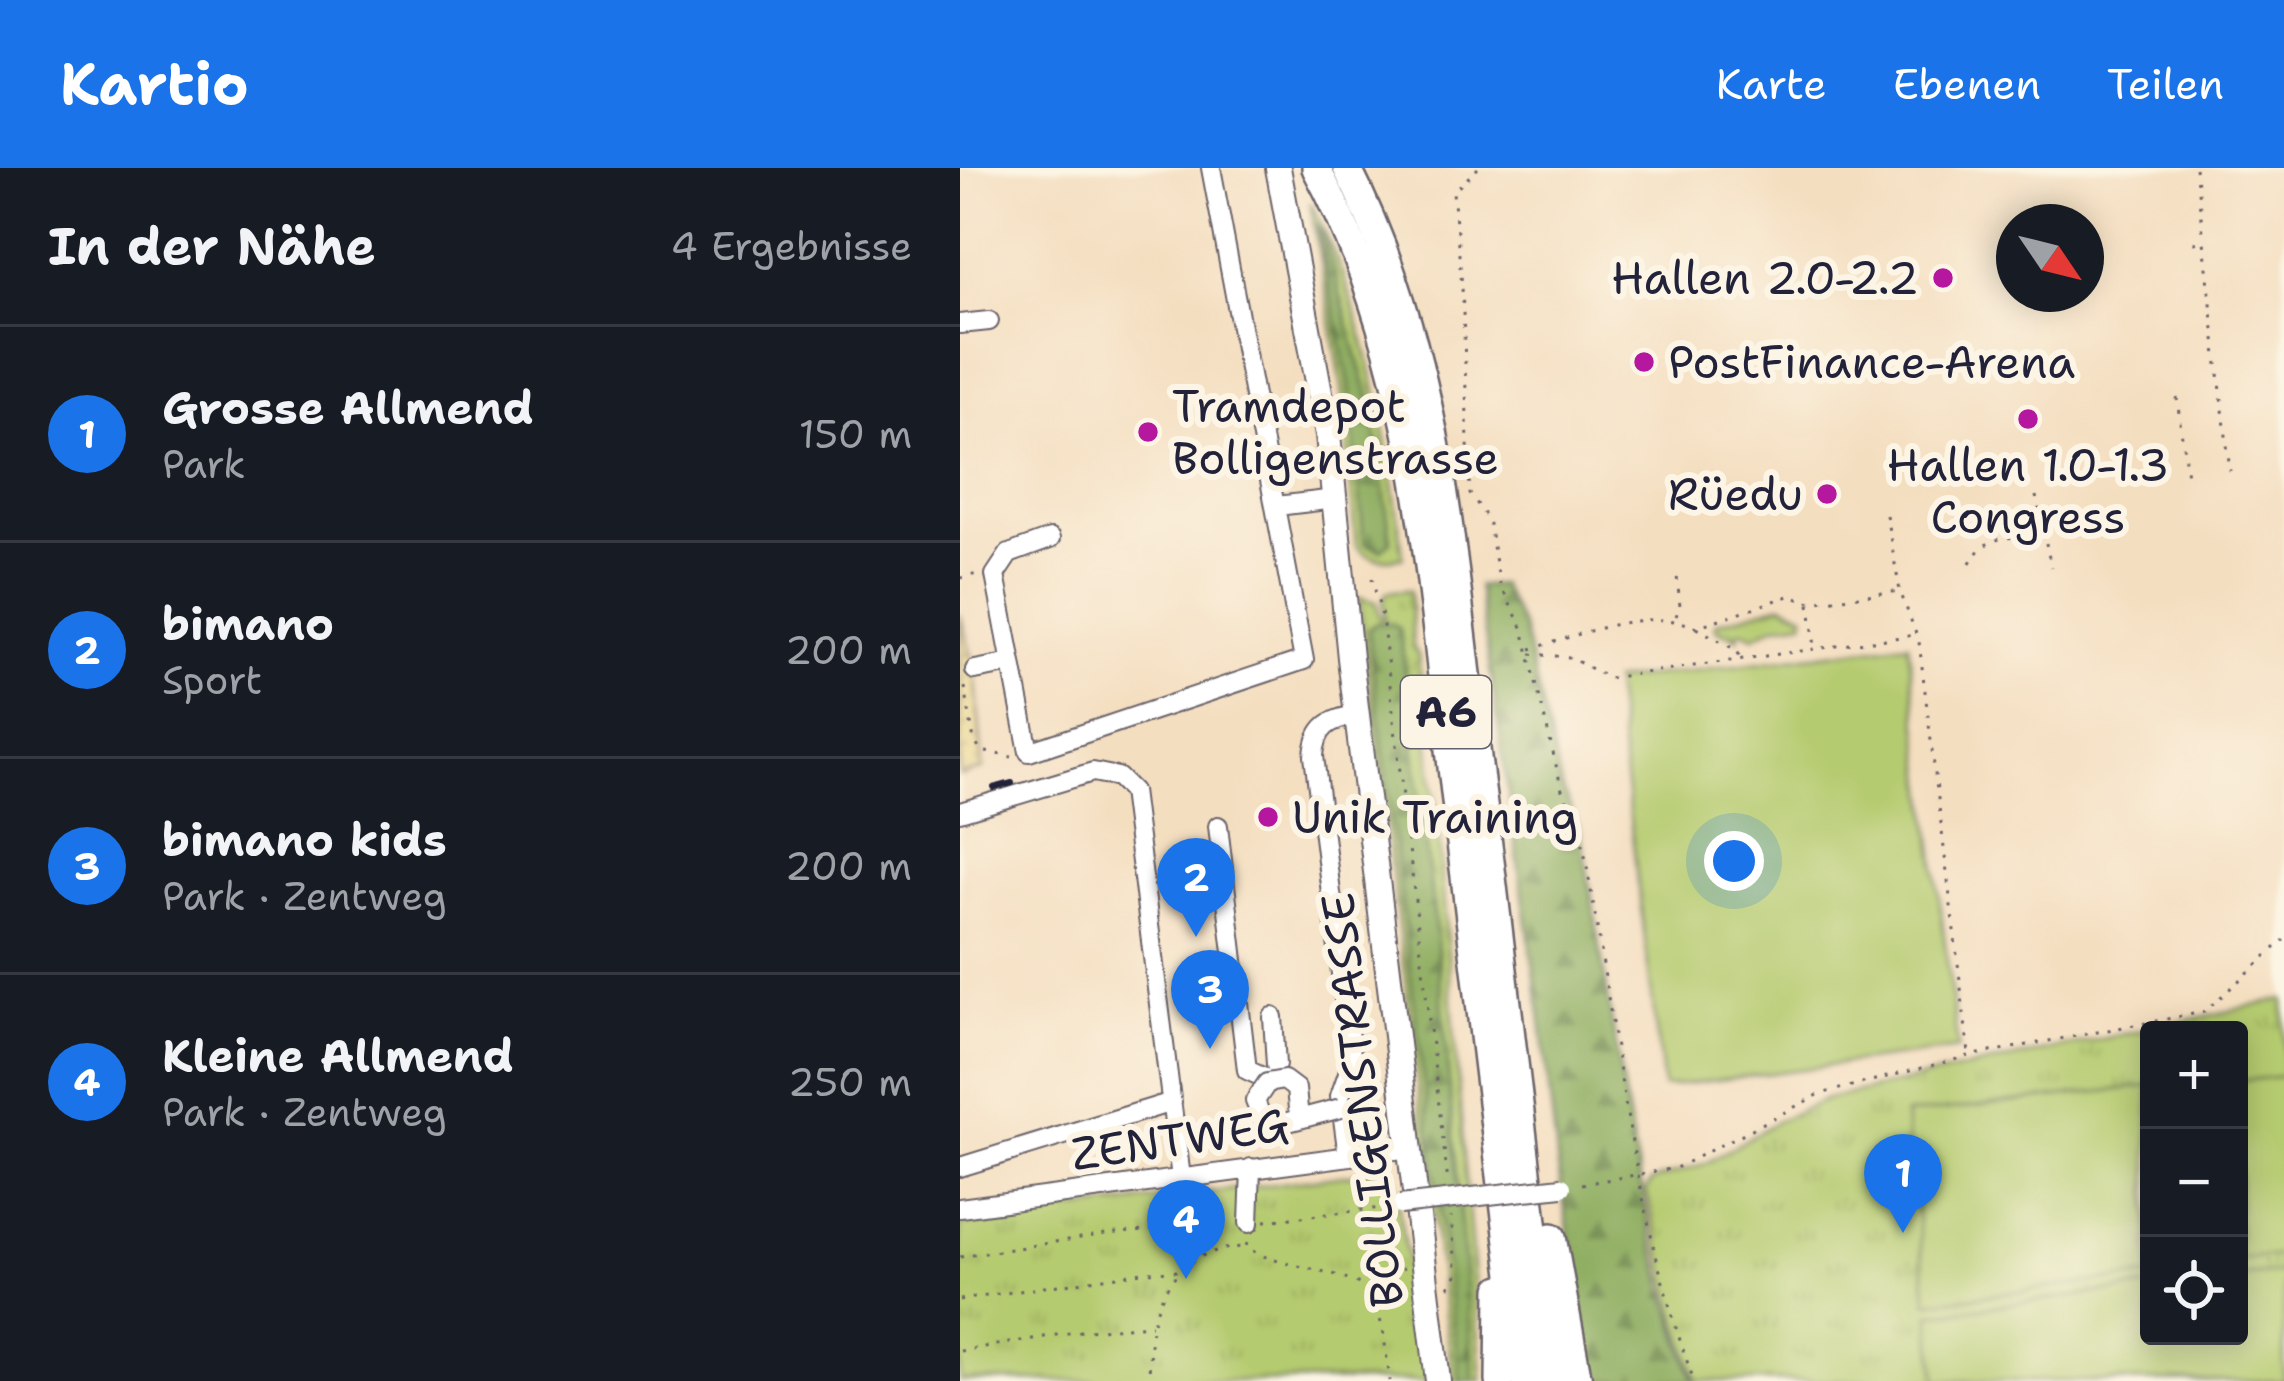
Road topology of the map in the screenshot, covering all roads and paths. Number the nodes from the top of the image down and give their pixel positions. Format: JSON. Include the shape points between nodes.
{"nodes":[{"id":1,"x":1211,"y":168,"type":"edge"},
{"id":2,"x":1278,"y":168,"type":"edge"},
{"id":3,"x":1316,"y":168,"type":"edge"},
{"id":4,"x":1347,"y":168,"type":"edge"},
{"id":5,"x":1478,"y":168,"type":"edge"},
{"id":6,"x":2194,"y":168,"type":"edge"},
{"id":7,"x":2204,"y":241,"type":"junction"},
{"id":8,"x":2194,"y":243,"type":"dead end"},
{"id":9,"x":989,"y":321,"type":"dead end"},
{"id":10,"x":960,"y":324,"type":"edge"},
{"id":11,"x":2177,"y":398,"type":"dead end"},
{"id":12,"x":2230,"y":471,"type":"dead end"},
{"id":13,"x":2187,"y":476,"type":"dead end"},
{"id":14,"x":2036,"y":496,"type":"dead end"},
{"id":15,"x":1335,"y":499,"type":"junction"},
{"id":16,"x":1277,"y":506,"type":"junction"},
{"id":17,"x":1886,"y":515,"type":"dead end"},
{"id":18,"x":2044,"y":537,"type":"junction"},
{"id":19,"x":1050,"y":539,"type":"dead end"},
{"id":20,"x":1970,"y":563,"type":"dead end"},
{"id":21,"x":2051,"y":567,"type":"dead end"},
{"id":22,"x":1677,"y":576,"type":"dead end"},
{"id":23,"x":1372,"y":578,"type":"dead end"},
{"id":24,"x":1900,"y":591,"type":"junction"},
{"id":25,"x":1810,"y":602,"type":"junction"},
{"id":26,"x":1676,"y":618,"type":"junction"},
{"id":27,"x":1696,"y":627,"type":"junction"},
{"id":28,"x":1917,"y":635,"type":"junction"},
{"id":29,"x":1815,"y":649,"type":"junction"},
{"id":30,"x":1530,"y":652,"type":"junction"},
{"id":31,"x":1742,"y":659,"type":"junction"},
{"id":32,"x":1012,"y":663,"type":"junction"},
{"id":33,"x":969,"y":671,"type":"edge"},
{"id":34,"x":1358,"y":715,"type":"junction"},
{"id":35,"x":1029,"y":752,"type":"junction"},
{"id":36,"x":960,"y":812,"type":"edge"},
{"id":37,"x":1218,"y":826,"type":"dead end"},
{"id":38,"x":2284,"y":940,"type":"edge"},
{"id":39,"x":1273,"y":1017,"type":"dead end"},
{"id":40,"x":1969,"y":1056,"type":"junction"},
{"id":41,"x":1172,"y":1102,"type":"junction"},
{"id":42,"x":1340,"y":1102,"type":"junction"},
{"id":43,"x":1298,"y":1109,"type":"dead end"},
{"id":44,"x":1521,"y":1117,"type":"junction"},
{"id":45,"x":1410,"y":1148,"type":"junction"},
{"id":46,"x":1348,"y":1156,"type":"junction"},
{"id":47,"x":960,"y":1167,"type":"edge"},
{"id":48,"x":1251,"y":1168,"type":"junction"},
{"id":49,"x":1640,"y":1177,"type":"junction"},
{"id":50,"x":1181,"y":1178,"type":"junction"},
{"id":51,"x":1562,"y":1186,"type":"joint"},
{"id":52,"x":1448,"y":1187,"type":"dead end"},
{"id":53,"x":1504,"y":1201,"type":"junction"},
{"id":54,"x":1400,"y":1205,"type":"joint"},
{"id":55,"x":960,"y":1208,"type":"edge"},
{"id":56,"x":1450,"y":1209,"type":"dead end"},
{"id":57,"x":1249,"y":1223,"type":"junction"},
{"id":58,"x":1246,"y":1247,"type":"junction"},
{"id":59,"x":960,"y":1257,"type":"edge"},
{"id":60,"x":1424,"y":1262,"type":"junction"},
{"id":61,"x":1178,"y":1271,"type":"junction"},
{"id":62,"x":1371,"y":1291,"type":"junction"},
{"id":63,"x":1427,"y":1292,"type":"junction"},
{"id":64,"x":960,"y":1300,"type":"edge"},
{"id":65,"x":1151,"y":1325,"type":"junction"},
{"id":66,"x":960,"y":1351,"type":"edge"},
{"id":67,"x":1150,"y":1381,"type":"edge"},
{"id":68,"x":1390,"y":1381,"type":"edge"},
{"id":69,"x":1438,"y":1381,"type":"edge"},
{"id":70,"x":1500,"y":1381,"type":"edge"},
{"id":71,"x":1526,"y":1381,"type":"edge"},
{"id":72,"x":1552,"y":1381,"type":"edge"},
{"id":73,"x":1578,"y":1381,"type":"edge"},
{"id":74,"x":1694,"y":1381,"type":"edge"}],
"edges":[{"from":1,"to":16,"type":"street"},
{"from":2,"to":15,"type":"main road","name":"BOLLIGENSTRASSE"},
{"from":3,"to":53,"type":"highway","number":"A6","via":[[1377,308],[1414,469]]},
{"from":4,"to":44,"type":"highway","number":"A6","via":[[1402,297],[1431,408]]},
{"from":5,"to":30,"type":"path","via":[[1453,192],[1467,467],[1470,494],[1488,519],[1499,585]]},
{"from":6,"to":7,"type":"path"},
{"from":7,"to":8,"type":"path"},
{"from":7,"to":12,"type":"path"},
{"from":9,"to":10,"type":"street"},
{"from":11,"to":13,"type":"path"},
{"from":14,"to":18,"type":"path"},
{"from":15,"to":16,"type":"street"},
{"from":15,"to":34,"type":"main road","name":"BOLLIGENSTRASSE"},
{"from":16,"to":35,"type":"street","via":[[1304,661]]},
{"from":17,"to":24,"type":"path"},
{"from":18,"to":20,"type":"path","via":[[1994,538]]},
{"from":18,"to":21,"type":"path"},
{"from":19,"to":32,"type":"street","via":[[1009,554],[995,574]]},
{"from":22,"to":26,"type":"path"},
{"from":23,"to":52,"type":"path"},
{"from":24,"to":25,"type":"path"},
{"from":24,"to":28,"type":"path"},
{"from":25,"to":27,"type":"path","via":[[1790,596]]},
{"from":25,"to":29,"type":"path"},
{"from":26,"to":27,"type":"path"},
{"from":26,"to":30,"type":"path","via":[[1597,628]]},
{"from":27,"to":31,"type":"path"},
{"from":28,"to":29,"type":"path"},
{"from":28,"to":40,"type":"path"},
{"from":29,"to":31,"type":"path"},
{"from":30,"to":31,"type":"path","via":[[1569,657],[1609,678]]},
{"from":30,"to":49,"type":"path","via":[[1562,790],[1580,829]]},
{"from":32,"to":33,"type":"street"},
{"from":32,"to":35,"type":"street"},
{"from":33,"to":35,"type":"path","via":[[981,751],[1003,758]]},
{"from":34,"to":42,"type":"street","via":[[1324,725],[1314,756],[1352,1062]]},
{"from":34,"to":45,"type":"main road","name":"BOLLIGENSTRASSE"},
{"from":36,"to":41,"type":"street","via":[[1091,772],[1113,774],[1130,787]]},
{"from":37,"to":39,"type":"street","via":[[1246,1070],[1272,1072]]},
{"from":38,"to":40,"type":"path","via":[[2204,1012]]},
{"from":40,"to":49,"type":"path","via":[[1820,1094],[1698,1159]]},
{"from":41,"to":47,"type":"street"},
{"from":41,"to":50,"type":"street"},
{"from":42,"to":43,"type":"street","bridge":true,"via":[[1273,1124],[1255,1101],[1277,1079],[1296,1089]]},
{"from":42,"to":46,"type":"street"},
{"from":44,"to":72,"type":"highway","number":"A6"},
{"from":44,"to":73,"type":"highway","via":[[1550,1222]]},
{"from":45,"to":46,"type":"street","name":"ZENTWEG"},
{"from":45,"to":60,"type":"main road","name":"BOLLIGENSTRASSE"},
{"from":46,"to":48,"type":"street","name":"ZENTWEG"},
{"from":48,"to":50,"type":"street","name":"ZENTWEG"},
{"from":48,"to":57,"type":"street"},
{"from":49,"to":51,"type":"path"},
{"from":49,"to":74,"type":"path"},
{"from":50,"to":55,"type":"street","name":"ZENTWEG"},
{"from":51,"to":54,"type":"street","bridge":true},
{"from":53,"to":70,"type":"highway"},
{"from":53,"to":71,"type":"highway","number":"A6"},
{"from":54,"to":57,"type":"path"},
{"from":56,"to":63,"type":"path","via":[[1456,1280]]},
{"from":57,"to":58,"type":"path"},
{"from":57,"to":59,"type":"path"},
{"from":58,"to":61,"type":"path","via":[[1214,1251]]},
{"from":58,"to":62,"type":"path"},
{"from":60,"to":62,"type":"path","via":[[1390,1273]]},
{"from":60,"to":63,"type":"main road","name":"BOLLIGENSTRASSE"},
{"from":61,"to":64,"type":"path"},
{"from":61,"to":65,"type":"path"},
{"from":62,"to":68,"type":"path"},
{"from":63,"to":69,"type":"main road","name":"BOLLIGENSTRASSE"},
{"from":65,"to":66,"type":"path"},
{"from":65,"to":67,"type":"path"}]}
